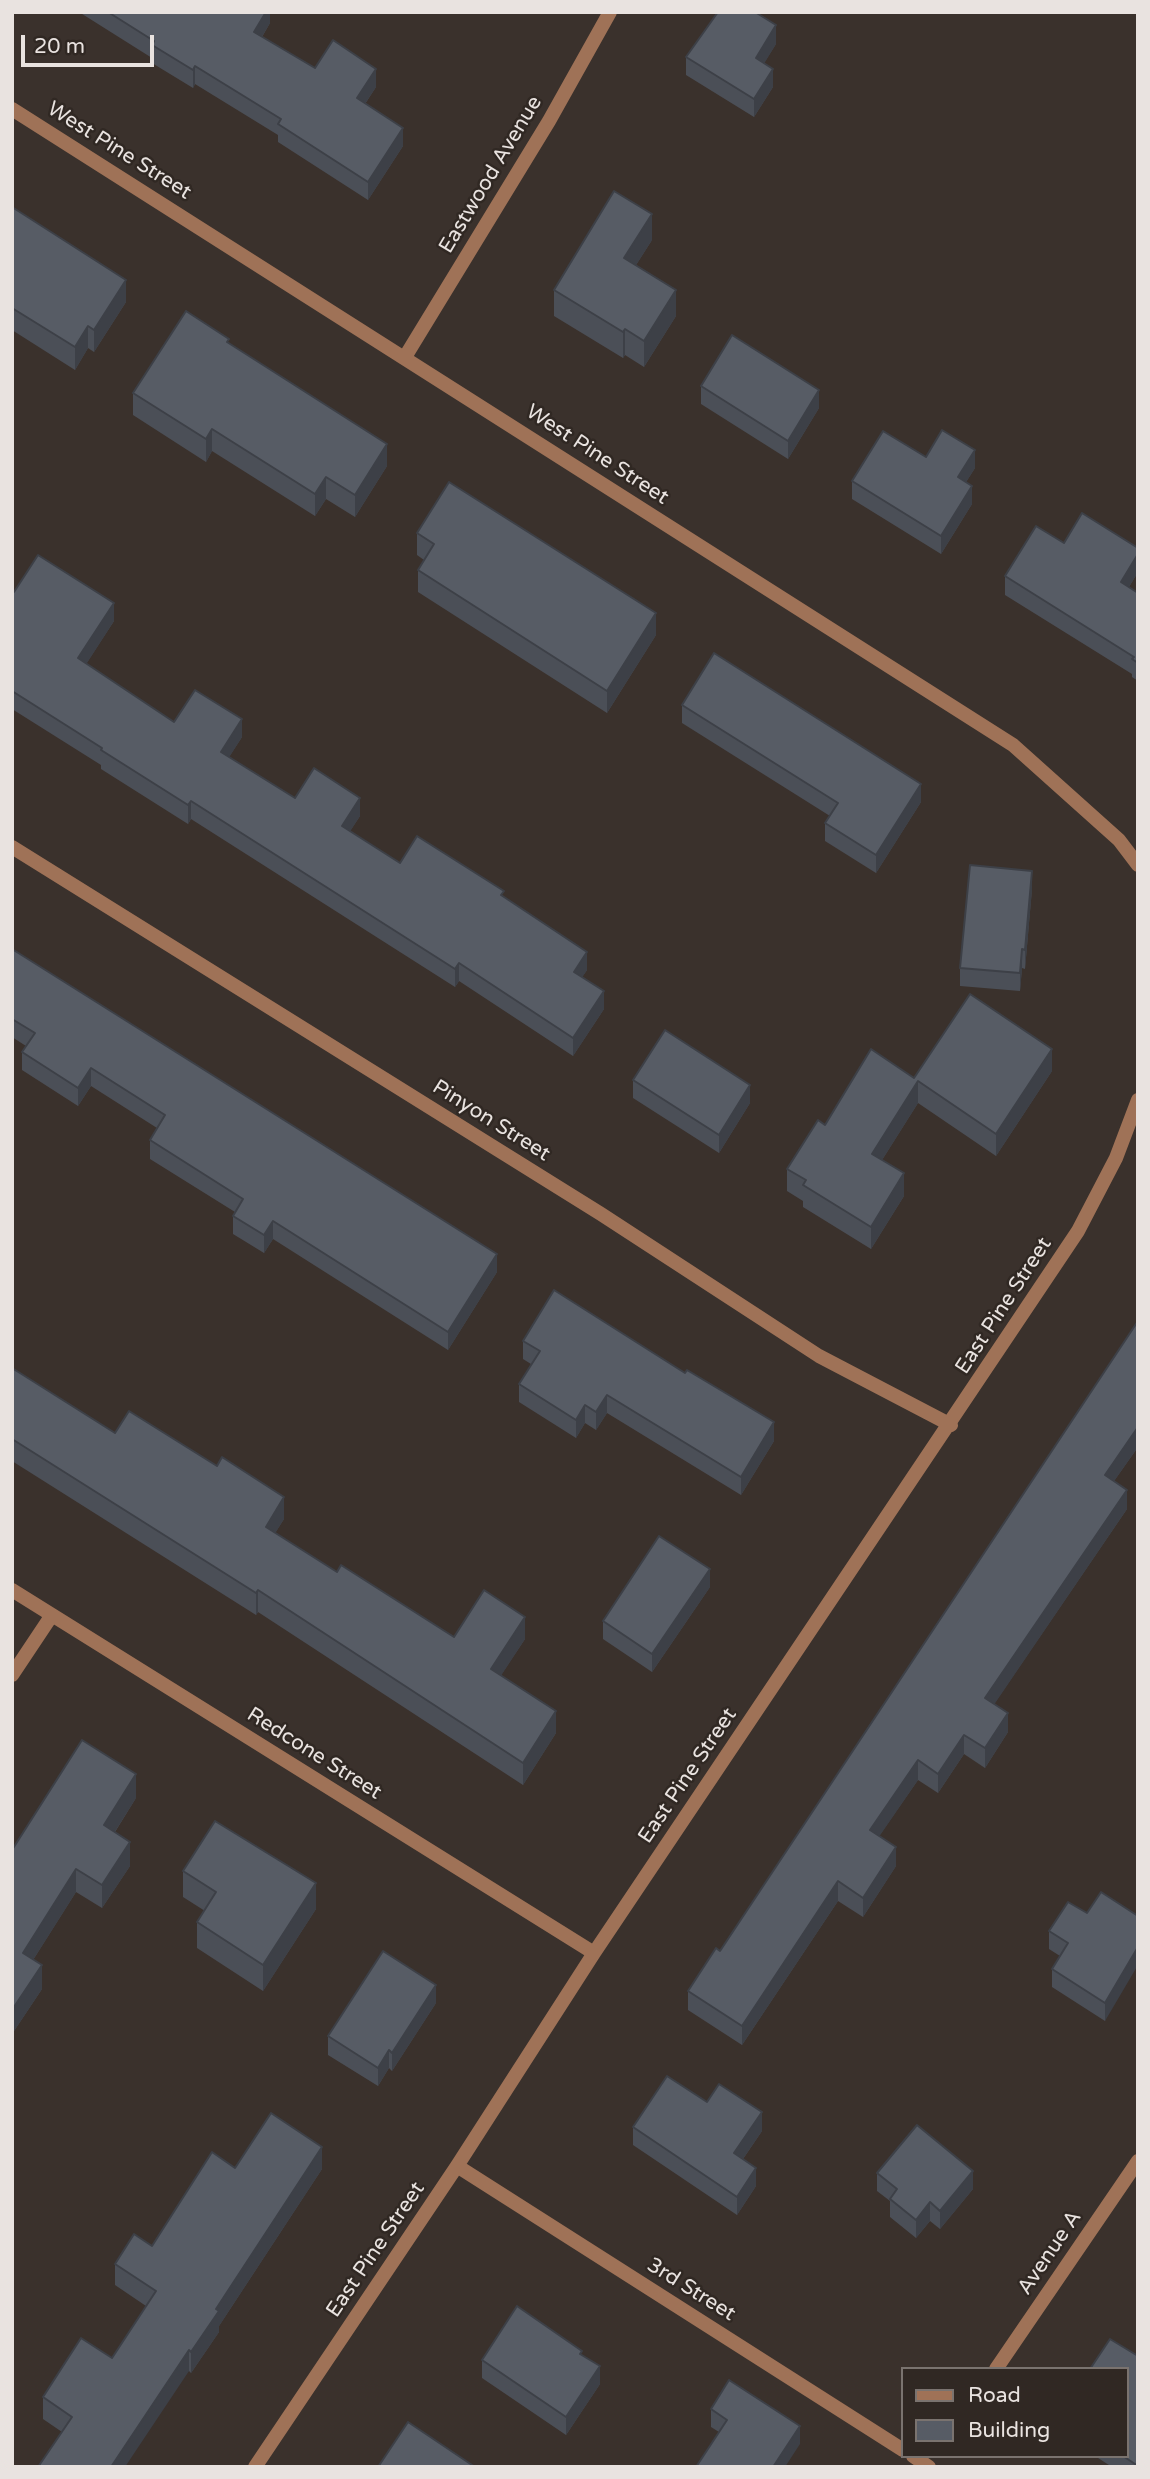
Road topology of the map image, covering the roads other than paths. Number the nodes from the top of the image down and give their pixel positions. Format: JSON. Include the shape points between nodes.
{"nodes":[{"id":1,"x":610,"y":12,"type":"edge"},
{"id":2,"x":12,"y":109,"type":"edge"},
{"id":3,"x":405,"y":357,"type":"junction"},
{"id":4,"x":12,"y":847,"type":"edge"},
{"id":5,"x":1138,"y":865,"type":"edge"},
{"id":6,"x":1138,"y":1101,"type":"edge"},
{"id":7,"x":951,"y":1425,"type":"junction"},
{"id":8,"x":12,"y":1590,"type":"edge"},
{"id":9,"x":52,"y":1615,"type":"junction"},
{"id":10,"x":12,"y":1675,"type":"edge"},
{"id":11,"x":594,"y":1953,"type":"junction"},
{"id":12,"x":1138,"y":2161,"type":"edge"},
{"id":13,"x":457,"y":2166,"type":"junction"},
{"id":14,"x":997,"y":2367,"type":"edge"},
{"id":15,"x":902,"y":2449,"type":"edge"},
{"id":16,"x":255,"y":2467,"type":"edge"}],
"edges":[{"from":1,"to":3,"type":"street","name":"Eastwood Avenue"},
{"from":2,"to":3,"type":"street","name":"West Pine Street"},
{"from":3,"to":5,"type":"street","name":"West Pine Street","via":[[1013,745],[1119,840]]},
{"from":4,"to":7,"type":"street","name":"Pinyon Street","via":[[601,1214],[819,1356]]},
{"from":6,"to":7,"type":"street","name":"East Pine Street","via":[[1116,1158],[1078,1231]]},
{"from":7,"to":11,"type":"street","name":"East Pine Street"},
{"from":8,"to":9,"type":"street","name":"Redcone Street"},
{"from":9,"to":10,"type":"street"},
{"from":9,"to":11,"type":"street","name":"Redcone Street"},
{"from":11,"to":13,"type":"street","name":"East Pine Street"},
{"from":12,"to":14,"type":"street","name":"Avenue A"},
{"from":13,"to":15,"type":"street","name":"3rd Street"},
{"from":13,"to":16,"type":"street","name":"East Pine Street"}]}
